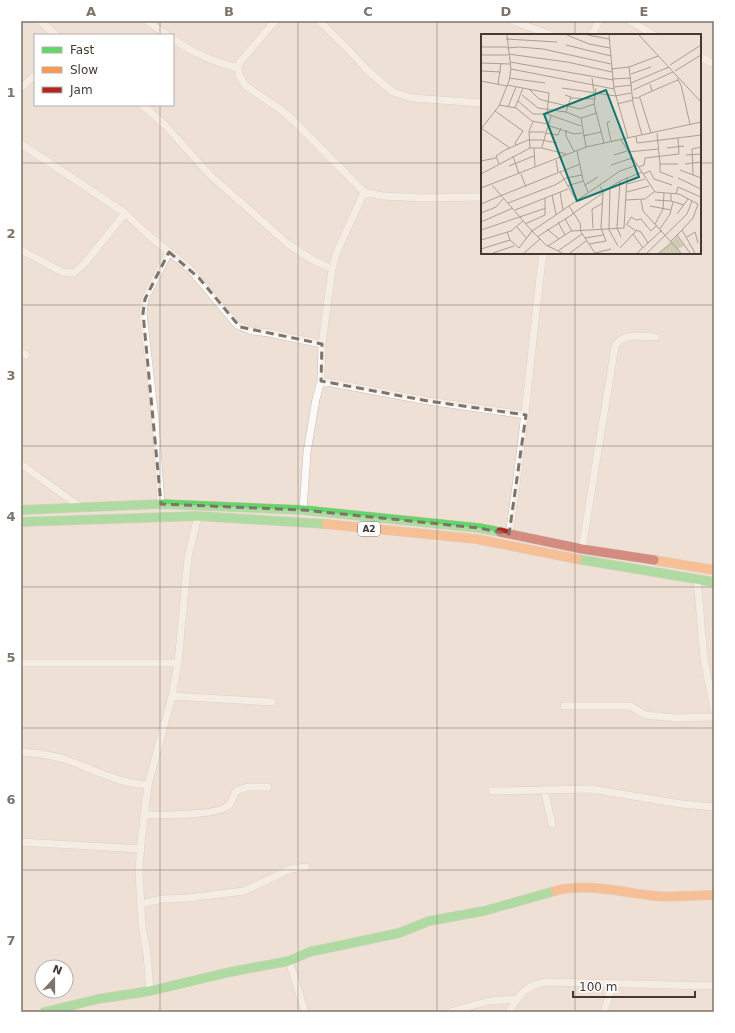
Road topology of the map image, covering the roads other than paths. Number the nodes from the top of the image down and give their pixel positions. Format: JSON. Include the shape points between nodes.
{"nodes":[{"id":1,"x":40,"y":21,"type":"edge"},
{"id":2,"x":147,"y":21,"type":"edge"},
{"id":3,"x":275,"y":21,"type":"edge"},
{"id":4,"x":318,"y":21,"type":"edge"},
{"id":5,"x":513,"y":21,"type":"edge"},
{"id":6,"x":599,"y":21,"type":"edge"},
{"id":7,"x":630,"y":21,"type":"edge"},
{"id":8,"x":55,"y":34,"type":"edge"},
{"id":9,"x":166,"y":34,"type":"edge"},
{"id":10,"x":548,"y":34,"type":"edge"},
{"id":11,"x":592,"y":34,"type":"edge"},
{"id":12,"x":652,"y":34,"type":"edge"},
{"id":13,"x":174,"y":40,"type":"edge"},
{"id":14,"x":701,"y":58,"type":"edge"},
{"id":15,"x":714,"y":64,"type":"edge"},
{"id":16,"x":238,"y":68,"type":"junction"},
{"id":17,"x":34,"y":76,"type":"edge"},
{"id":18,"x":21,"y":88,"type":"edge"},
{"id":19,"x":481,"y":102,"type":"edge"},
{"id":20,"x":143,"y":106,"type":"edge"},
{"id":21,"x":21,"y":144,"type":"edge"},
{"id":22,"x":364,"y":192,"type":"junction"},
{"id":23,"x":481,"y":197,"type":"edge"},
{"id":24,"x":125,"y":213,"type":"junction"},
{"id":25,"x":21,"y":250,"type":"edge"},
{"id":26,"x":168,"y":252,"type":"junction"},
{"id":27,"x":543,"y":254,"type":"edge"},
{"id":28,"x":332,"y":269,"type":"junction"},
{"id":29,"x":655,"y":337,"type":"dead end"},
{"id":30,"x":322,"y":344,"type":"junction"},
{"id":31,"x":321,"y":381,"type":"junction"},
{"id":32,"x":526,"y":414,"type":"junction"},
{"id":33,"x":21,"y":464,"type":"edge"},
{"id":34,"x":161,"y":504,"type":"junction"},
{"id":35,"x":82,"y":509,"type":"junction"},
{"id":36,"x":21,"y":510,"type":"edge"},
{"id":37,"x":304,"y":510,"type":"junction"},
{"id":38,"x":198,"y":516,"type":"junction"},
{"id":39,"x":21,"y":522,"type":"edge"},
{"id":40,"x":509,"y":534,"type":"junction"},
{"id":41,"x":582,"y":549,"type":"junction"},
{"id":42,"x":714,"y":570,"type":"edge"},
{"id":43,"x":697,"y":579,"type":"junction"},
{"id":44,"x":714,"y":582,"type":"edge"},
{"id":45,"x":21,"y":663,"type":"edge"},
{"id":46,"x":178,"y":663,"type":"junction"},
{"id":47,"x":172,"y":696,"type":"junction"},
{"id":48,"x":272,"y":702,"type":"dead end"},
{"id":49,"x":564,"y":706,"type":"dead end"},
{"id":50,"x":714,"y":710,"type":"edge"},
{"id":51,"x":714,"y":717,"type":"edge"},
{"id":52,"x":21,"y":752,"type":"edge"},
{"id":53,"x":148,"y":785,"type":"junction"},
{"id":54,"x":268,"y":787,"type":"dead end"},
{"id":55,"x":544,"y":789,"type":"junction"},
{"id":56,"x":492,"y":791,"type":"dead end"},
{"id":57,"x":714,"y":807,"type":"edge"},
{"id":58,"x":145,"y":815,"type":"junction"},
{"id":59,"x":552,"y":824,"type":"dead end"},
{"id":60,"x":21,"y":842,"type":"edge"},
{"id":61,"x":141,"y":849,"type":"junction"},
{"id":62,"x":306,"y":867,"type":"dead end"},
{"id":63,"x":714,"y":895,"type":"edge"},
{"id":64,"x":141,"y":904,"type":"junction"},
{"id":65,"x":289,"y":962,"type":"junction"},
{"id":66,"x":613,"y":984,"type":"junction"},
{"id":67,"x":714,"y":986,"type":"edge"},
{"id":68,"x":150,"y":991,"type":"junction"},
{"id":69,"x":517,"y":999,"type":"junction"},
{"id":70,"x":44,"y":1012,"type":"edge"},
{"id":71,"x":305,"y":1012,"type":"edge"},
{"id":72,"x":450,"y":1012,"type":"edge"},
{"id":73,"x":509,"y":1012,"type":"edge"},
{"id":74,"x":604,"y":1012,"type":"edge"}],
"edges":[{"from":1,"to":8,"type":"street"},
{"from":2,"to":9,"type":"street"},
{"from":3,"to":16,"type":"street","via":[[245,55]]},
{"from":4,"to":19,"type":"street","via":[[378,80],[394,92],[412,98]]},
{"from":5,"to":10,"type":"street"},
{"from":6,"to":11,"type":"street"},
{"from":7,"to":12,"type":"street"},
{"from":13,"to":16,"type":"street","via":[[211,61]]},
{"from":14,"to":15,"type":"street"},
{"from":16,"to":22,"type":"street","via":[[246,86],[294,121]]},
{"from":17,"to":18,"type":"street"},
{"from":20,"to":28,"type":"street","via":[[164,124],[210,175],[288,244]]},
{"from":21,"to":24,"type":"street"},
{"from":22,"to":23,"type":"street","via":[[382,196],[422,198]]},
{"from":22,"to":28,"type":"street","via":[[336,254]]},
{"from":24,"to":25,"type":"street","via":[[74,273],[62,272]]},
{"from":24,"to":26,"type":"street"},
{"from":26,"to":30,"type":"street","via":[[195,273],[240,327]]},
{"from":26,"to":34,"type":"street","via":[[145,299],[143,313],[155,419]]},
{"from":27,"to":32,"type":"street","via":[[532,337]]},
{"from":28,"to":30,"type":"street"},
{"from":29,"to":41,"type":"street","via":[[627,336],[620,339],[615,346]]},
{"from":30,"to":31,"type":"street"},
{"from":31,"to":32,"type":"street","via":[[428,402]]},
{"from":31,"to":37,"type":"street","via":[[307,452]]},
{"from":32,"to":40,"type":"street"},
{"from":33,"to":35,"type":"street"},
{"from":34,"to":35,"type":"main road","number":"A2"},
{"from":34,"to":37,"type":"main road","number":"A2"},
{"from":35,"to":36,"type":"main road","number":"A2"},
{"from":37,"to":40,"type":"main road","number":"A2","via":[[479,528]]},
{"from":38,"to":39,"type":"main road","number":"A2"},
{"from":38,"to":43,"type":"main road","number":"A2","via":[[302,522],[476,539]]},
{"from":38,"to":46,"type":"street","via":[[188,557]]},
{"from":40,"to":41,"type":"main road","number":"A2"},
{"from":41,"to":42,"type":"main road","number":"A2"},
{"from":43,"to":44,"type":"main road","number":"A2"},
{"from":43,"to":50,"type":"street","via":[[704,659]]},
{"from":45,"to":46,"type":"street"},
{"from":46,"to":47,"type":"street"},
{"from":47,"to":48,"type":"street"},
{"from":47,"to":53,"type":"street"},
{"from":49,"to":51,"type":"street","via":[[625,706],[633,707],[645,715],[676,718]]},
{"from":52,"to":53,"type":"street","via":[[62,759],[108,778]]},
{"from":53,"to":58,"type":"street"},
{"from":54,"to":58,"type":"street","via":[[248,787],[236,791],[229,805],[219,810]]},
{"from":55,"to":56,"type":"street"},
{"from":55,"to":57,"type":"street","via":[[591,789]]},
{"from":55,"to":59,"type":"street"},
{"from":58,"to":61,"type":"street"},
{"from":60,"to":61,"type":"street"},
{"from":61,"to":64,"type":"street"},
{"from":62,"to":64,"type":"street","via":[[291,869],[244,890],[162,899]]},
{"from":63,"to":65,"type":"main road","via":[[673,897],[613,889],[563,889],[484,911],[429,921],[399,933],[309,952]]},
{"from":64,"to":68,"type":"street"},
{"from":65,"to":68,"type":"main road","via":[[230,972]]},
{"from":65,"to":71,"type":"street"},
{"from":66,"to":67,"type":"street"},
{"from":66,"to":69,"type":"street","via":[[545,982],[525,989]]},
{"from":66,"to":74,"type":"street"},
{"from":68,"to":70,"type":"main road","via":[[98,999]]},
{"from":69,"to":72,"type":"street","via":[[489,1001]]},
{"from":69,"to":73,"type":"street"}]}
